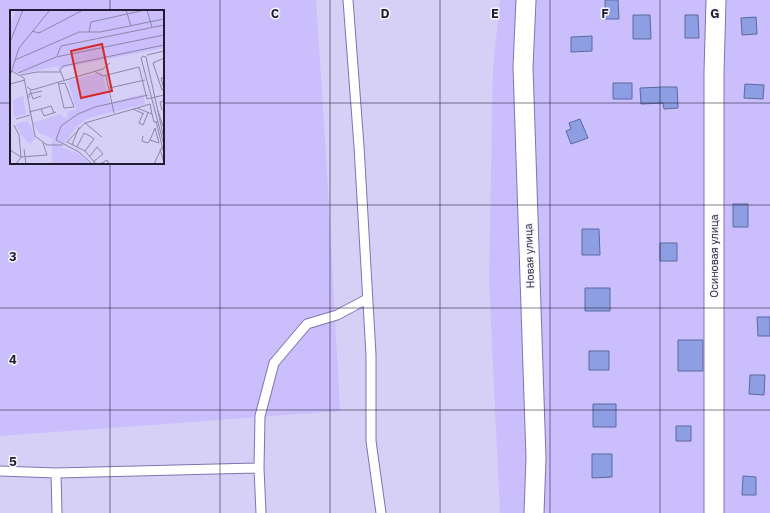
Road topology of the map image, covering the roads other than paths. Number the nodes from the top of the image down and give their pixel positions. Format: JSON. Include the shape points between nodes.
{"nodes":[{"id":1,"x":348,"y":0,"type":"edge"},
{"id":2,"x":526,"y":0,"type":"edge"},
{"id":3,"x":716,"y":0,"type":"edge"},
{"id":4,"x":367,"y":299,"type":"junction"},
{"id":5,"x":259,"y":468,"type":"junction"},
{"id":6,"x":0,"y":471,"type":"edge"},
{"id":7,"x":56,"y":473,"type":"junction"},
{"id":8,"x":57,"y":513,"type":"edge"},
{"id":9,"x":261,"y":513,"type":"edge"},
{"id":10,"x":381,"y":513,"type":"edge"},
{"id":11,"x":534,"y":513,"type":"edge"},
{"id":12,"x":714,"y":513,"type":"edge"}],
"edges":[{"from":1,"to":4,"type":"lane"},
{"from":2,"to":11,"type":"street","name":"Новая улица","via":[[523,67],[536,458]]},
{"from":3,"to":12,"type":"street","name":"Осиновая улица"},
{"from":4,"to":5,"type":"lane","via":[[337,315],[307,324],[274,363],[260,416]]},
{"from":4,"to":10,"type":"lane","via":[[371,442]]},
{"from":5,"to":7,"type":"lane"},
{"from":5,"to":9,"type":"lane"},
{"from":6,"to":7,"type":"lane"},
{"from":7,"to":8,"type":"lane"}]}
